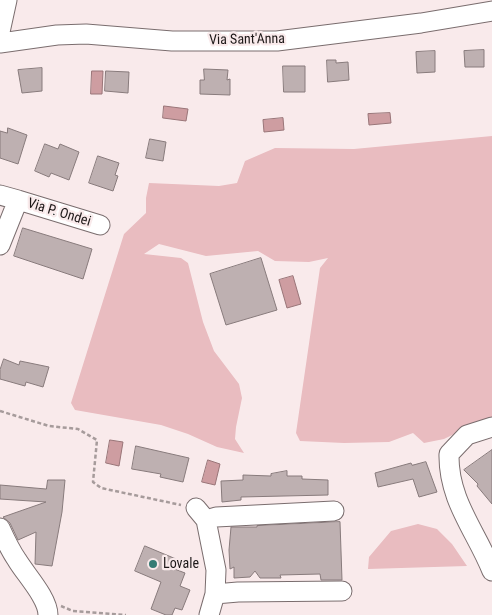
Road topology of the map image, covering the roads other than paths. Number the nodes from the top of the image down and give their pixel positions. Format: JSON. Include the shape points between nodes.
{"nodes":[{"id":1,"x":7,"y":0,"type":"edge"},
{"id":2,"x":492,"y":11,"type":"edge"},
{"id":3,"x":0,"y":32,"type":"edge"},
{"id":4,"x":0,"y":43,"type":"edge"},
{"id":5,"x":0,"y":195,"type":"edge"},
{"id":6,"x":18,"y":200,"type":"junction"},
{"id":7,"x":100,"y":225,"type":"dead end"},
{"id":8,"x":0,"y":245,"type":"edge"},
{"id":9,"x":492,"y":427,"type":"edge"},
{"id":10,"x":334,"y":511,"type":"dead end"},
{"id":11,"x":0,"y":528,"type":"edge"},
{"id":12,"x":490,"y":560,"type":"edge"},
{"id":13,"x":342,"y":591,"type":"dead end"},
{"id":14,"x":215,"y":594,"type":"junction"},
{"id":15,"x":54,"y":610,"type":"edge"},
{"id":16,"x":209,"y":615,"type":"edge"}],
"edges":[{"from":1,"to":3,"type":"street"},
{"from":2,"to":4,"type":"street","name":"Via Sant'Anna","via":[[277,41],[172,41],[86,34]]},
{"from":5,"to":6,"type":"street","name":"Via P. Ondei"},
{"from":6,"to":7,"type":"street","name":"Via P. Ondei"},
{"from":6,"to":8,"type":"street","name":"Via P. Ondei"},
{"from":9,"to":12,"type":"street","via":[[467,435],[449,454],[449,470],[459,506]]},
{"from":10,"to":14,"type":"street","via":[[216,517],[201,514],[216,570]]},
{"from":11,"to":15,"type":"street","via":[[48,610]]},
{"from":13,"to":14,"type":"street"},
{"from":14,"to":16,"type":"street"}]}
